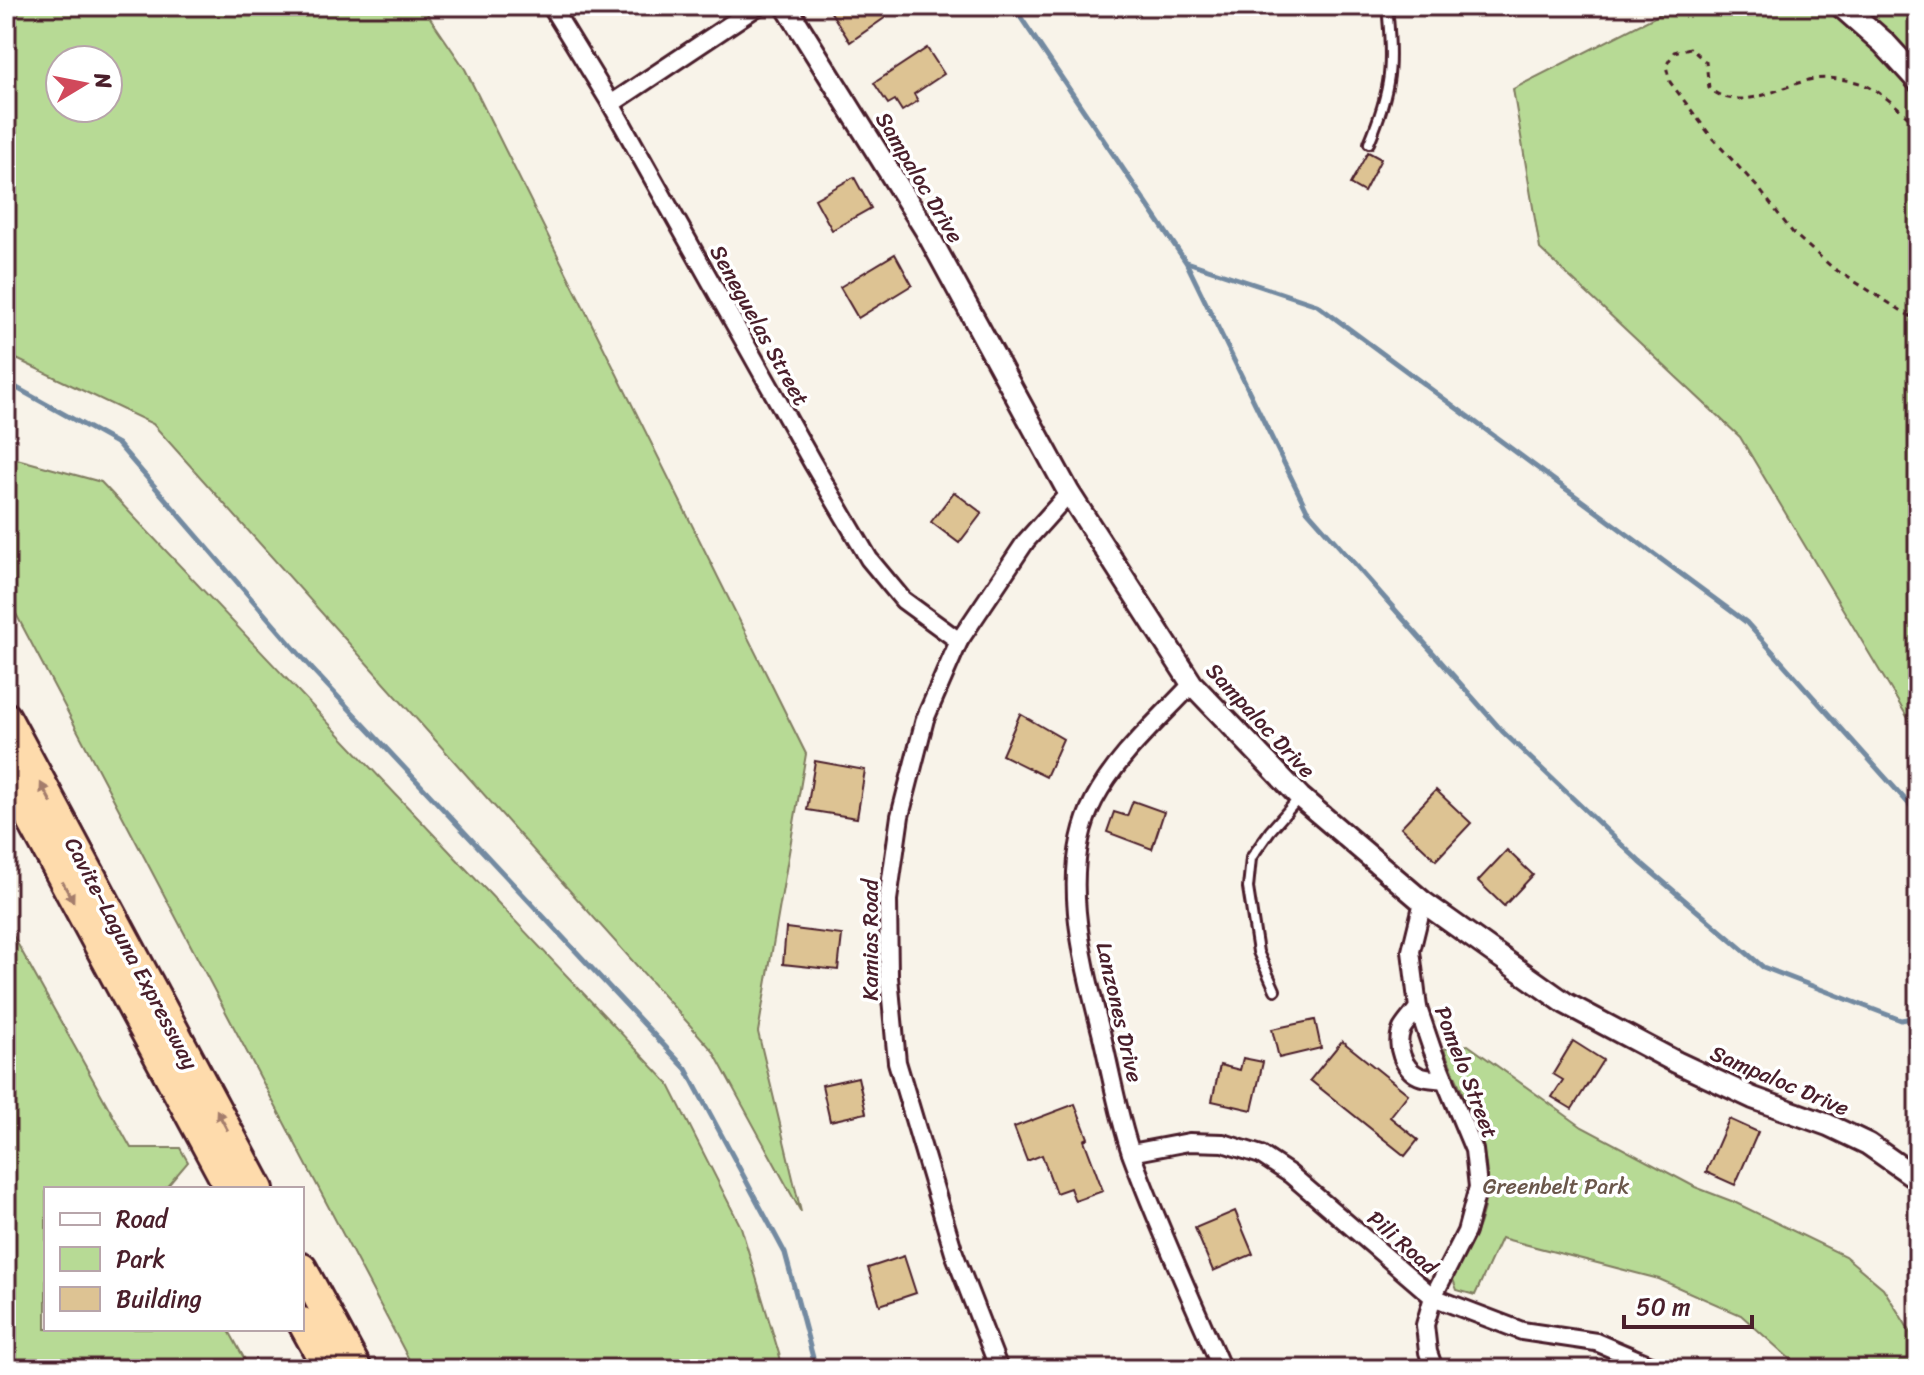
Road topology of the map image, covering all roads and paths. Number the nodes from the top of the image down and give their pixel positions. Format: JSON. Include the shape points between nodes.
{"nodes":[{"id":1,"x":551,"y":6,"type":"edge"},
{"id":2,"x":758,"y":6,"type":"edge"},
{"id":3,"x":786,"y":6,"type":"edge"},
{"id":4,"x":1387,"y":6,"type":"edge"},
{"id":5,"x":1842,"y":6,"type":"edge"},
{"id":6,"x":1918,"y":80,"type":"edge"},
{"id":7,"x":611,"y":104,"type":"junction"},
{"id":8,"x":1918,"y":125,"type":"edge"},
{"id":9,"x":1369,"y":143,"type":"dead end"},
{"id":10,"x":1918,"y":321,"type":"edge"},
{"id":11,"x":1069,"y":493,"type":"junction"},
{"id":12,"x":959,"y":641,"type":"junction"},
{"id":13,"x":1192,"y":684,"type":"junction"},
{"id":14,"x":6,"y":717,"type":"edge"},
{"id":15,"x":6,"y":773,"type":"edge"},
{"id":16,"x":1300,"y":797,"type":"junction"},
{"id":17,"x":1423,"y":902,"type":"junction"},
{"id":18,"x":1275,"y":990,"type":"dead end"},
{"id":19,"x":1418,"y":1008,"type":"junction"},
{"id":20,"x":1445,"y":1080,"type":"junction"},
{"id":21,"x":1131,"y":1153,"type":"junction"},
{"id":22,"x":1918,"y":1179,"type":"edge"},
{"id":23,"x":229,"y":1187,"type":"edge"},
{"id":24,"x":258,"y":1187,"type":"edge"},
{"id":25,"x":304,"y":1272,"type":"edge"},
{"id":26,"x":1433,"y":1297,"type":"junction"},
{"id":27,"x":304,"y":1326,"type":"edge"},
{"id":28,"x":328,"y":1369,"type":"edge"},
{"id":29,"x":357,"y":1369,"type":"edge"},
{"id":30,"x":999,"y":1369,"type":"edge"},
{"id":31,"x":1222,"y":1369,"type":"edge"},
{"id":32,"x":1434,"y":1369,"type":"edge"},
{"id":33,"x":1660,"y":1369,"type":"edge"}],
"edges":[{"from":1,"to":7,"type":"street","name":"Seneguelas Street"},
{"from":2,"to":7,"type":"street"},
{"from":3,"to":11,"type":"street","name":"Sampaloc Drive","via":[[925,229]]},
{"from":4,"to":9,"type":"lane","via":[[1391,75]]},
{"from":5,"to":6,"type":"main road"},
{"from":7,"to":12,"type":"street","name":"Seneguelas Street","via":[[869,559],[903,600]]},
{"from":8,"to":10,"type":"path","via":[[1854,81],[1816,79],[1741,101],[1718,96],[1709,88],[1706,62],[1690,48],[1674,52],[1666,66],[1670,82],[1713,139],[1793,233],[1833,268]]},
{"from":11,"to":12,"type":"street","name":"Kamias Road","via":[[1026,541]]},
{"from":11,"to":13,"type":"street","name":"Sampaloc Drive"},
{"from":12,"to":30,"type":"street","name":"Kamias Road","via":[[925,719],[900,816],[888,900],[889,977],[897,1062],[954,1253]]},
{"from":13,"to":16,"type":"street","name":"Sampaloc Drive"},
{"from":13,"to":21,"type":"street","name":"Lanzones Drive","via":[[1114,768],[1093,801],[1080,841],[1075,897],[1085,966]]},
{"from":24,"to":14,"type":"highway","name":"Cavite–Laguna Expressway","one_way":true},
{"from":15,"to":23,"type":"highway","name":"Cavite–Laguna Expressway","one_way":true},
{"from":16,"to":17,"type":"street","name":"Sampaloc Drive"},
{"from":16,"to":18,"type":"lane","via":[[1251,858],[1248,888],[1258,952]]},
{"from":17,"to":19,"type":"street","name":"Pomelo Street","via":[[1411,951]]},
{"from":17,"to":22,"type":"street","name":"Sampaloc Drive","via":[[1565,1003],[1753,1098],[1868,1144]]},
{"from":19,"to":20,"type":"street","name":"Pomelo Street"},
{"from":19,"to":20,"type":"street","via":[[1399,1038],[1402,1058],[1422,1078]]},
{"from":20,"to":26,"type":"street","name":"Pomelo Street","via":[[1474,1150],[1478,1187],[1466,1232]]},
{"from":21,"to":26,"type":"street","name":"Pili Road","via":[[1189,1142],[1223,1143],[1261,1155]]},
{"from":21,"to":31,"type":"street","name":"Lanzones Drive"},
{"from":25,"to":29,"type":"highway"},
{"from":26,"to":32,"type":"street","name":"Pomelo Street","via":[[1425,1325]]},
{"from":26,"to":33,"type":"street","name":"Pili Road","via":[[1522,1331],[1596,1342]]},
{"from":27,"to":28,"type":"highway"}]}
